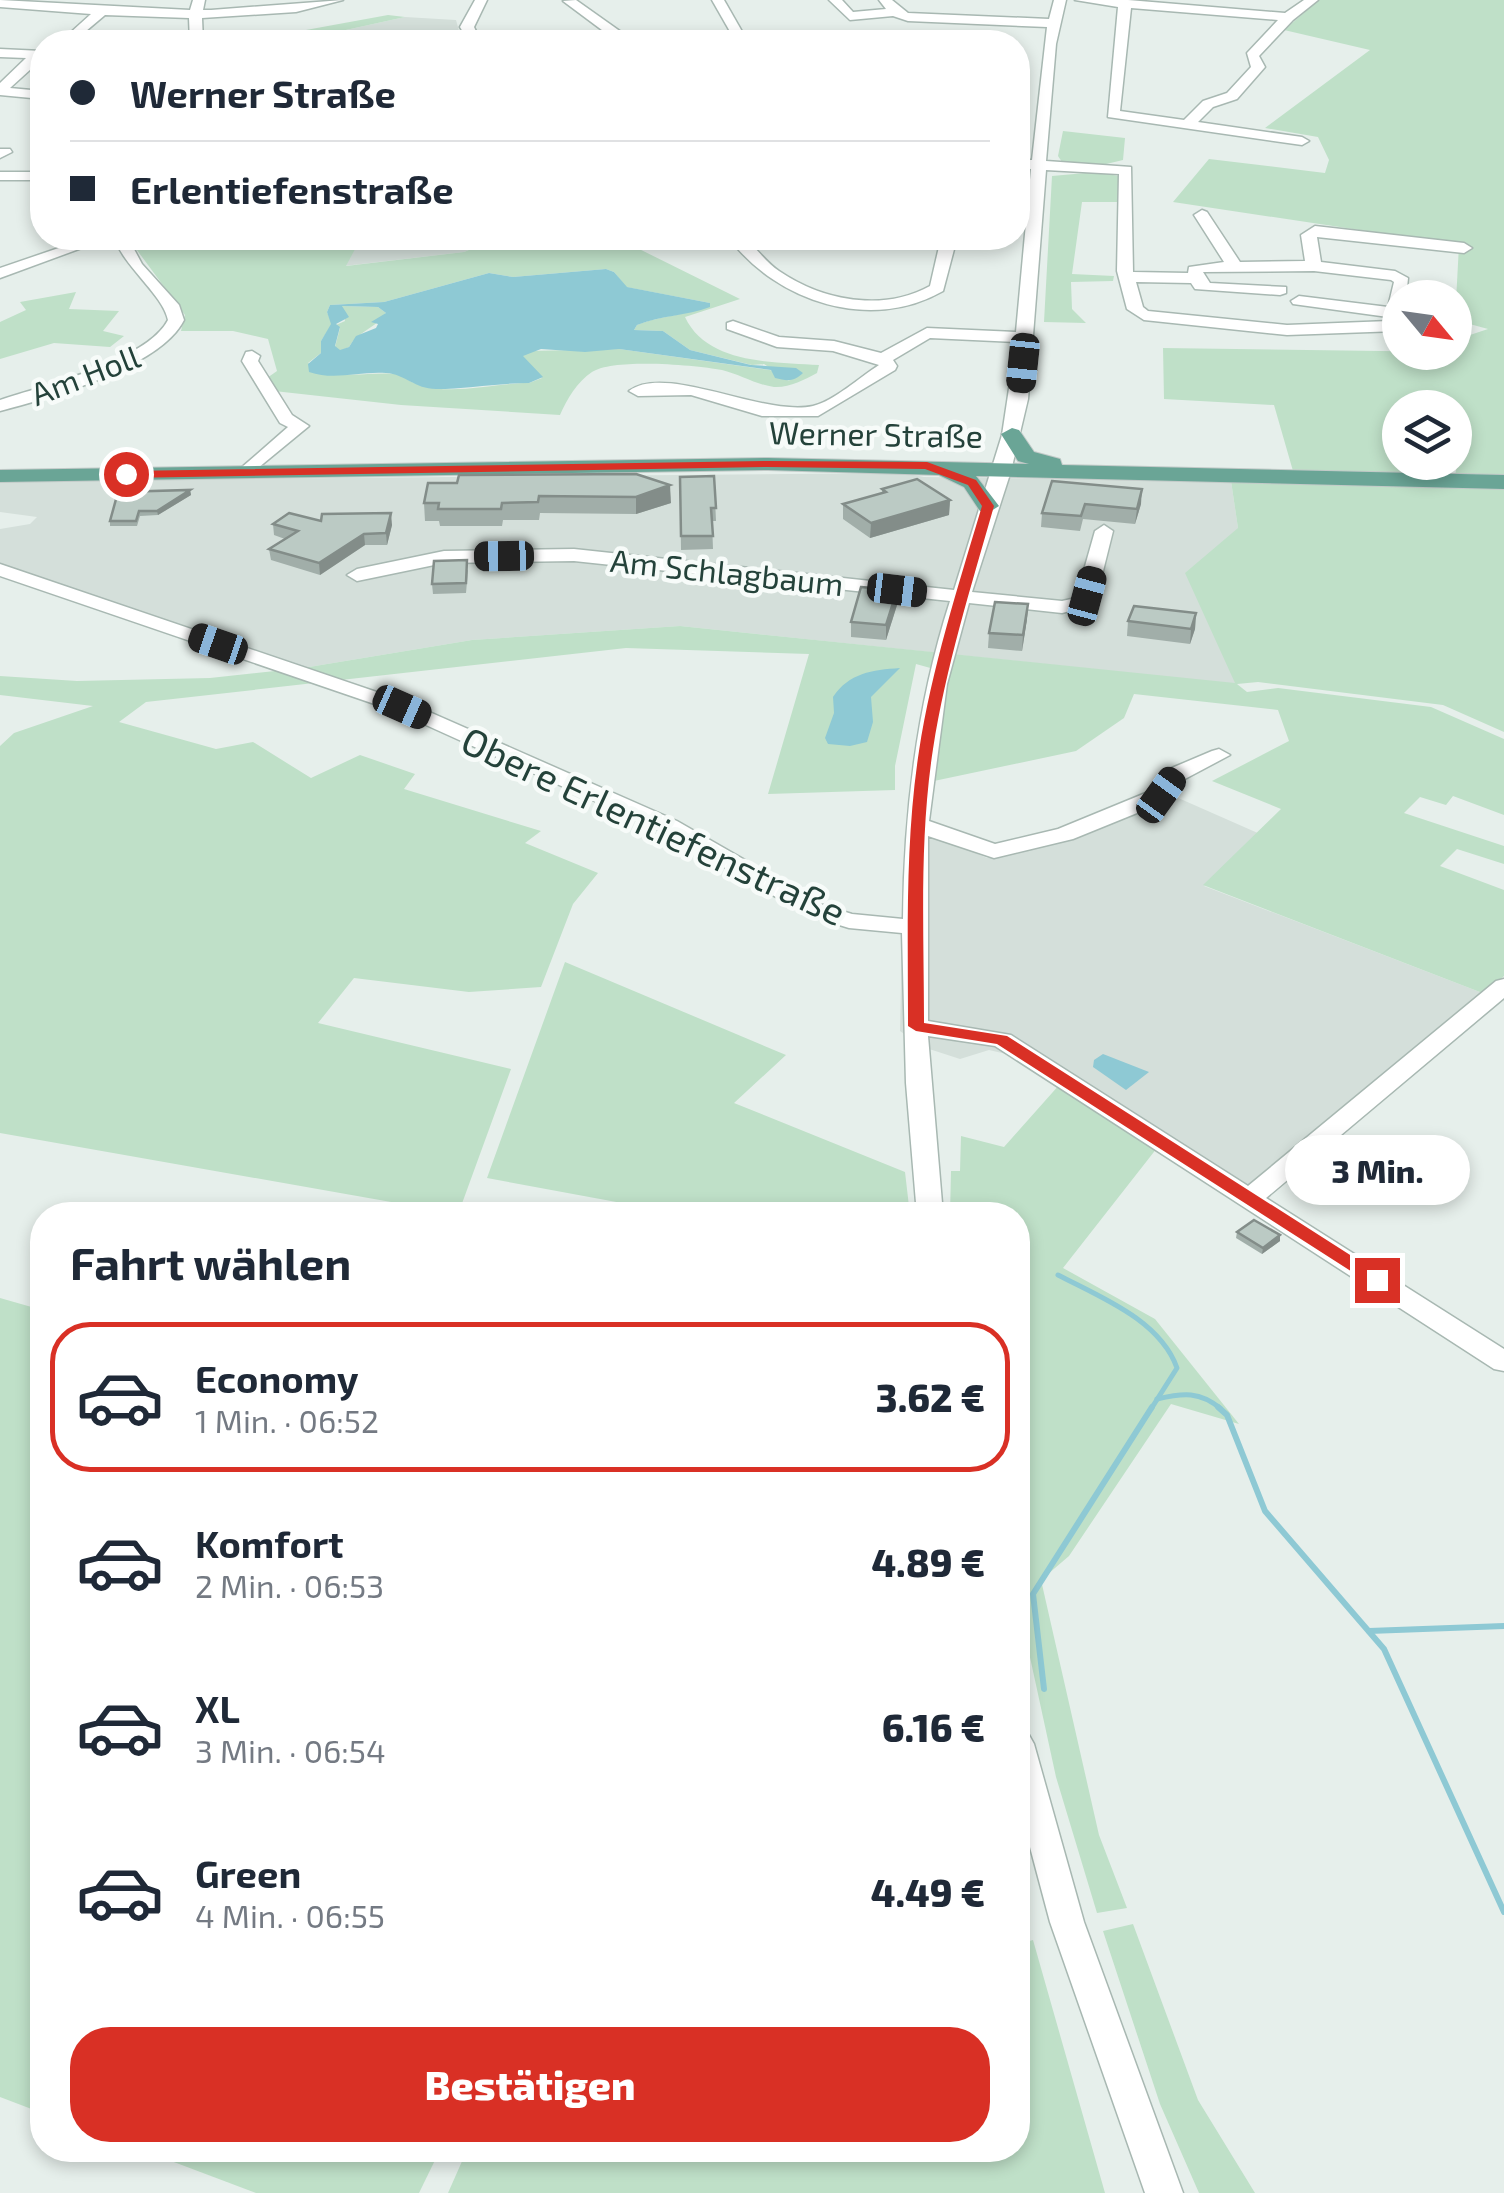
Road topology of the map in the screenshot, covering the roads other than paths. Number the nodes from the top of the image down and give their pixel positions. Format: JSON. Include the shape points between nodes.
{"nodes":[{"id":1,"x":120,"y":0,"type":"edge"},
{"id":2,"x":337,"y":0,"type":"edge"},
{"id":3,"x":481,"y":0,"type":"edge"},
{"id":4,"x":718,"y":0,"type":"edge"},
{"id":5,"x":835,"y":0,"type":"edge"},
{"id":6,"x":885,"y":0,"type":"edge"},
{"id":7,"x":1048,"y":0,"type":"edge"},
{"id":8,"x":1060,"y":0,"type":"edge"},
{"id":9,"x":1312,"y":0,"type":"edge"},
{"id":10,"x":569,"y":1,"type":"edge"},
{"id":11,"x":1081,"y":1,"type":"edge"},
{"id":12,"x":0,"y":3,"type":"edge"},
{"id":13,"x":48,"y":3,"type":"edge"},
{"id":14,"x":1125,"y":3,"type":"junction"},
{"id":15,"x":197,"y":6,"type":"edge"},
{"id":16,"x":101,"y":11,"type":"junction"},
{"id":17,"x":896,"y":12,"type":"junction"},
{"id":18,"x":1288,"y":17,"type":"junction"},
{"id":19,"x":1049,"y":23,"type":"junction"},
{"id":20,"x":80,"y":30,"type":"edge"},
{"id":21,"x":469,"y":30,"type":"edge"},
{"id":22,"x":609,"y":30,"type":"edge"},
{"id":23,"x":735,"y":30,"type":"edge"},
{"id":24,"x":0,"y":53,"type":"edge"},
{"id":25,"x":30,"y":54,"type":"edge"},
{"id":26,"x":30,"y":64,"type":"edge"},
{"id":27,"x":0,"y":90,"type":"edge"},
{"id":28,"x":30,"y":94,"type":"edge"},
{"id":29,"x":1037,"y":101,"type":"junction"},
{"id":30,"x":1188,"y":124,"type":"junction"},
{"id":31,"x":1302,"y":141,"type":"dead end"},
{"id":32,"x":1030,"y":165,"type":"edge"},
{"id":33,"x":1040,"y":166,"type":"junction"},
{"id":34,"x":0,"y":176,"type":"edge"},
{"id":35,"x":30,"y":176,"type":"edge"},
{"id":36,"x":1202,"y":215,"type":"dead end"},
{"id":37,"x":1464,"y":248,"type":"dead end"},
{"id":38,"x":67,"y":250,"type":"edge"},
{"id":39,"x":127,"y":250,"type":"edge"},
{"id":40,"x":748,"y":250,"type":"edge"},
{"id":41,"x":947,"y":250,"type":"edge"},
{"id":42,"x":1314,"y":266,"type":"junction"},
{"id":43,"x":1236,"y":268,"type":"junction"},
{"id":44,"x":1273,"y":268,"type":"junction"},
{"id":45,"x":0,"y":274,"type":"edge"},
{"id":46,"x":1127,"y":277,"type":"junction"},
{"id":47,"x":1196,"y":278,"type":"junction"},
{"id":48,"x":1401,"y":280,"type":"edge"},
{"id":49,"x":1280,"y":290,"type":"junction"},
{"id":50,"x":1299,"y":301,"type":"junction"},
{"id":51,"x":1382,"y":319,"type":"edge"},
{"id":52,"x":1382,"y":323,"type":"edge"},
{"id":53,"x":734,"y":326,"type":"dead end"},
{"id":54,"x":1287,"y":330,"type":"junction"},
{"id":55,"x":1026,"y":336,"type":"junction"},
{"id":56,"x":252,"y":356,"type":"dead end"},
{"id":57,"x":882,"y":359,"type":"junction"},
{"id":58,"x":638,"y":391,"type":"dead end"},
{"id":59,"x":0,"y":406,"type":"edge"},
{"id":60,"x":1012,"y":434,"type":"junction"},
{"id":61,"x":927,"y":465,"type":"junction"},
{"id":62,"x":1001,"y":468,"type":"junction"},
{"id":63,"x":1085,"y":470,"type":"junction"},
{"id":64,"x":247,"y":472,"type":"junction"},
{"id":65,"x":0,"y":476,"type":"edge"},
{"id":66,"x":1497,"y":482,"type":"edge"},
{"id":67,"x":988,"y":506,"type":"junction"},
{"id":68,"x":1104,"y":531,"type":"dead end"},
{"id":69,"x":0,"y":570,"type":"edge"},
{"id":70,"x":357,"y":575,"type":"dead end"},
{"id":71,"x":960,"y":597,"type":"junction"},
{"id":72,"x":1219,"y":755,"type":"dead end"},
{"id":73,"x":918,"y":825,"type":"junction"},
{"id":74,"x":915,"y":927,"type":"junction"},
{"id":75,"x":1504,"y":986,"type":"edge"},
{"id":76,"x":916,"y":1026,"type":"junction"},
{"id":77,"x":1250,"y":1198,"type":"junction"},
{"id":78,"x":929,"y":1202,"type":"edge"},
{"id":79,"x":1504,"y":1362,"type":"edge"},
{"id":80,"x":1030,"y":1786,"type":"edge"},
{"id":81,"x":1164,"y":2193,"type":"edge"}],
"edges":[{"from":1,"to":16,"type":"street"},
{"from":2,"to":15,"type":"street","via":[[278,9]]},
{"from":3,"to":21,"type":"street"},
{"from":4,"to":23,"type":"street"},
{"from":5,"to":17,"type":"street","via":[[850,16]]},
{"from":6,"to":17,"type":"street"},
{"from":7,"to":19,"type":"street"},
{"from":8,"to":19,"type":"street"},
{"from":9,"to":18,"type":"street"},
{"from":10,"to":22,"type":"street"},
{"from":11,"to":14,"type":"street"},
{"from":12,"to":13,"type":"street"},
{"from":13,"to":16,"type":"street"},
{"from":14,"to":18,"type":"street"},
{"from":14,"to":30,"type":"street","via":[[1111,112]]},
{"from":15,"to":16,"type":"street"},
{"from":16,"to":20,"type":"street"},
{"from":17,"to":19,"type":"street"},
{"from":18,"to":30,"type":"street","via":[[1252,56],[1258,67],[1232,96],[1208,104]]},
{"from":19,"to":29,"type":"street"},
{"from":19,"to":29,"type":"street"},
{"from":24,"to":25,"type":"street"},
{"from":26,"to":27,"type":"street"},
{"from":27,"to":28,"type":"street"},
{"from":29,"to":33,"type":"street"},
{"from":30,"to":31,"type":"street"},
{"from":32,"to":33,"type":"street"},
{"from":33,"to":46,"type":"street","via":[[1127,163]]},
{"from":33,"to":55,"type":"street"},
{"from":34,"to":35,"type":"street"},
{"from":36,"to":43,"type":"street"},
{"from":37,"to":42,"type":"street","via":[[1321,230],[1309,235]]},
{"from":38,"to":45,"type":"street"},
{"from":39,"to":59,"type":"street","name":"Am Holl","via":[[174,312],[171,334],[129,359]]},
{"from":40,"to":41,"type":"street","via":[[774,275],[843,302],[873,305],[937,288]]},
{"from":42,"to":44,"type":"street"},
{"from":42,"to":48,"type":"street"},
{"from":43,"to":44,"type":"street"},
{"from":43,"to":47,"type":"street","via":[[1199,268]]},
{"from":44,"to":49,"type":"street"},
{"from":46,"to":47,"type":"street"},
{"from":46,"to":54,"type":"street","via":[[1135,309],[1144,315]]},
{"from":47,"to":49,"type":"street","via":[[1204,287]]},
{"from":49,"to":50,"type":"street"},
{"from":50,"to":51,"type":"street"},
{"from":50,"to":54,"type":"street"},
{"from":52,"to":54,"type":"street"},
{"from":53,"to":57,"type":"street","via":[[777,342],[834,346]]},
{"from":55,"to":57,"type":"street","via":[[927,333]]},
{"from":55,"to":60,"type":"street"},
{"from":56,"to":64,"type":"street","via":[[286,419],[300,426]]},
{"from":57,"to":58,"type":"street","via":[[889,366],[818,411],[774,404],[762,411],[692,390]]},
{"from":60,"to":62,"type":"street"},
{"from":60,"to":63,"type":"main road","via":[[1026,456]]},
{"from":61,"to":62,"type":"main road","name":"Werner Straße"},
{"from":61,"to":64,"type":"main road","name":"Werner Straße"},
{"from":61,"to":67,"type":"main road","via":[[972,482]]},
{"from":62,"to":63,"type":"main road","name":"Werner Straße"},
{"from":62,"to":67,"type":"street"},
{"from":63,"to":66,"type":"main road","name":"Werner Straße"},
{"from":64,"to":65,"type":"main road","name":"Werner Straße"},
{"from":67,"to":71,"type":"street"},
{"from":68,"to":71,"type":"street","name":"Am Schlagbaum","via":[[1083,602],[1062,607]]},
{"from":69,"to":74,"type":"street","name":"Obere Erlentiefenstraße","via":[[402,707],[669,826],[830,916]]},
{"from":70,"to":71,"type":"street","name":"Am Schlagbaum","via":[[444,557],[574,555]]},
{"from":71,"to":73,"type":"street","via":[[937,685]]},
{"from":72,"to":73,"type":"street","via":[[1176,775],[1161,795],[1065,834],[994,851]]},
{"from":73,"to":74,"type":"street"},
{"from":74,"to":76,"type":"street"},
{"from":75,"to":77,"type":"street"},
{"from":76,"to":77,"type":"street","via":[[1002,1040]]},
{"from":76,"to":78,"type":"street"},
{"from":77,"to":79,"type":"street"},
{"from":80,"to":81,"type":"street","via":[[1078,1956]]}]}
